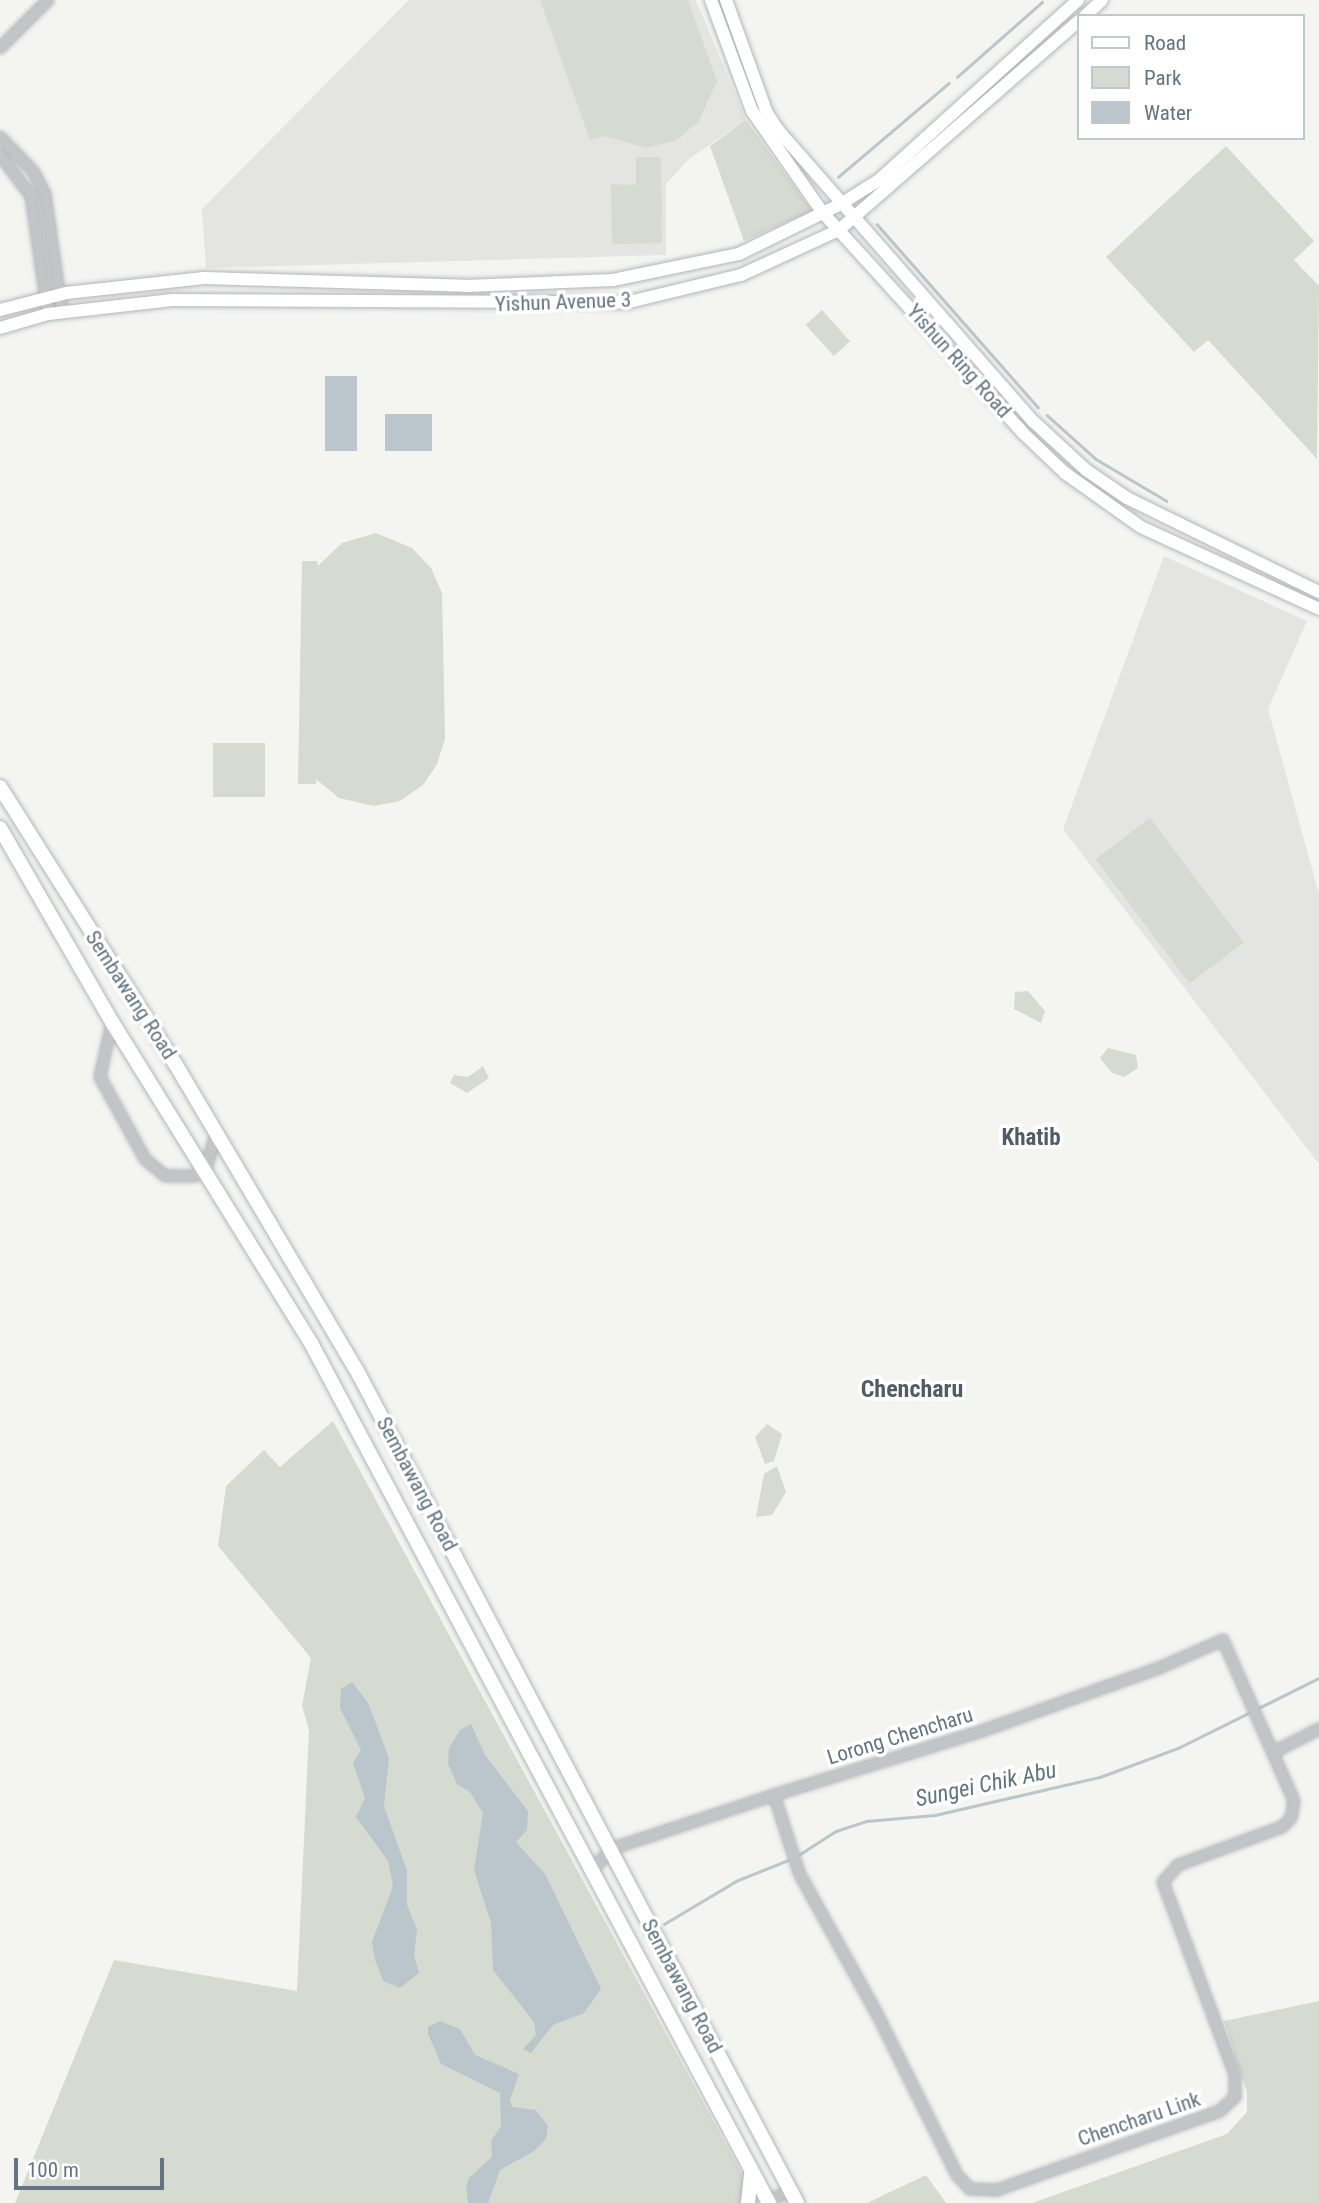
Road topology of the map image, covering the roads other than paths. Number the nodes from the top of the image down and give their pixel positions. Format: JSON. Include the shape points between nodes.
{"nodes":[{"id":1,"x":38,"y":0,"type":"edge"},
{"id":2,"x":48,"y":0,"type":"edge"},
{"id":3,"x":711,"y":0,"type":"edge"},
{"id":4,"x":726,"y":0,"type":"edge"},
{"id":5,"x":1078,"y":0,"type":"edge"},
{"id":6,"x":1102,"y":0,"type":"edge"},
{"id":7,"x":1087,"y":14,"type":"edge"},
{"id":8,"x":1078,"y":22,"type":"edge"},
{"id":9,"x":0,"y":39,"type":"edge"},
{"id":10,"x":0,"y":48,"type":"edge"},
{"id":11,"x":0,"y":137,"type":"edge"},
{"id":12,"x":0,"y":155,"type":"edge"},
{"id":13,"x":33,"y":171,"type":"junction"},
{"id":14,"x":22,"y":181,"type":"junction"},
{"id":15,"x":839,"y":205,"type":"junction"},
{"id":16,"x":823,"y":213,"type":"junction"},
{"id":17,"x":852,"y":219,"type":"junction"},
{"id":18,"x":839,"y":230,"type":"junction"},
{"id":19,"x":53,"y":296,"type":"junction"},
{"id":20,"x":0,"y":310,"type":"edge"},
{"id":21,"x":55,"y":313,"type":"junction"},
{"id":22,"x":0,"y":328,"type":"edge"},
{"id":23,"x":1319,"y":592,"type":"edge"},
{"id":24,"x":1319,"y":609,"type":"edge"},
{"id":25,"x":0,"y":787,"type":"edge"},
{"id":26,"x":0,"y":828,"type":"edge"},
{"id":27,"x":112,"y":1023,"type":"junction"},
{"id":28,"x":216,"y":1131,"type":"junction"},
{"id":29,"x":206,"y":1170,"type":"junction"},
{"id":30,"x":1223,"y":1640,"type":"joint"},
{"id":31,"x":1319,"y":1729,"type":"edge"},
{"id":32,"x":1274,"y":1752,"type":"junction"},
{"id":33,"x":775,"y":1795,"type":"junction"},
{"id":34,"x":609,"y":1851,"type":"junction"},
{"id":35,"x":593,"y":1870,"type":"junction"},
{"id":36,"x":750,"y":2167,"type":"junction"},
{"id":37,"x":794,"y":2197,"type":"edge"},
{"id":38,"x":748,"y":2203,"type":"edge"},
{"id":39,"x":769,"y":2203,"type":"edge"}],
"edges":[{"from":1,"to":9,"type":"street"},
{"from":2,"to":10,"type":"street"},
{"from":3,"to":16,"type":"main road","name":"Yishun Ring Road","via":[[752,111]]},
{"from":4,"to":15,"type":"main road","name":"Yishun Ring Road","via":[[767,113]]},
{"from":5,"to":15,"type":"main road","name":"Yishun Avenue 3","via":[[919,147]]},
{"from":6,"to":7,"type":"main road"},
{"from":8,"to":17,"type":"main road","name":"Yishun Avenue 3"},
{"from":11,"to":13,"type":"street"},
{"from":12,"to":14,"type":"street"},
{"from":13,"to":14,"type":"street"},
{"from":13,"to":19,"type":"street","via":[[45,194]]},
{"from":14,"to":19,"type":"street","via":[[31,196]]},
{"from":15,"to":16,"type":"main road","name":"Yishun Avenue 3"},
{"from":15,"to":17,"type":"main road","name":"Yishun Ring Road"},
{"from":16,"to":18,"type":"main road","name":"Yishun Ring Road"},
{"from":16,"to":19,"type":"main road","name":"Yishun Avenue 3","via":[[740,254],[613,280],[466,286],[204,278]]},
{"from":17,"to":18,"type":"main road","name":"Yishun Avenue 3"},
{"from":17,"to":23,"type":"main road","name":"Yishun Ring Road","via":[[997,383],[1086,470],[1127,498]]},
{"from":18,"to":21,"type":"main road","name":"Yishun Avenue 3","via":[[741,275],[629,302],[172,300]]},
{"from":18,"to":24,"type":"main road","name":"Yishun Ring Road","via":[[1065,473],[1142,527]]},
{"from":19,"to":20,"type":"main road","name":"Yishun Avenue 3"},
{"from":19,"to":21,"type":"street"},
{"from":21,"to":22,"type":"main road","name":"Yishun Avenue 3"},
{"from":25,"to":28,"type":"main road","name":"Sembawang Road"},
{"from":26,"to":27,"type":"main road","name":"Sembawang Road"},
{"from":27,"to":29,"type":"main road","name":"Sembawang Road"},
{"from":27,"to":29,"type":"street","via":[[99,1072],[106,1094],[145,1159],[165,1176],[194,1176]]},
{"from":28,"to":29,"type":"street"},
{"from":28,"to":34,"type":"main road","name":"Sembawang Road","via":[[356,1369]]},
{"from":29,"to":35,"type":"main road","name":"Sembawang Road","via":[[312,1345]]},
{"from":30,"to":32,"type":"street","name":"Chencharu Link"},
{"from":30,"to":33,"type":"street","name":"Lorong Chencharu","via":[[982,1731]]},
{"from":31,"to":32,"type":"street"},
{"from":32,"to":33,"type":"street","name":"Chencharu Link","via":[[1294,1801],[1287,1822],[1178,1865],[1163,1882],[1235,2075],[1235,2097],[1220,2111],[997,2190],[971,2189],[957,2175],[876,2012],[798,1870]]},
{"from":33,"to":34,"type":"street","name":"Lorong Chencharu"},
{"from":34,"to":35,"type":"street"},
{"from":34,"to":37,"type":"main road","name":"Sembawang Road"},
{"from":35,"to":36,"type":"main road","name":"Sembawang Road"},
{"from":36,"to":38,"type":"main road"},
{"from":36,"to":39,"type":"main road","name":"Sembawang Road"},
{"from":37,"to":39,"type":"street"}]}
